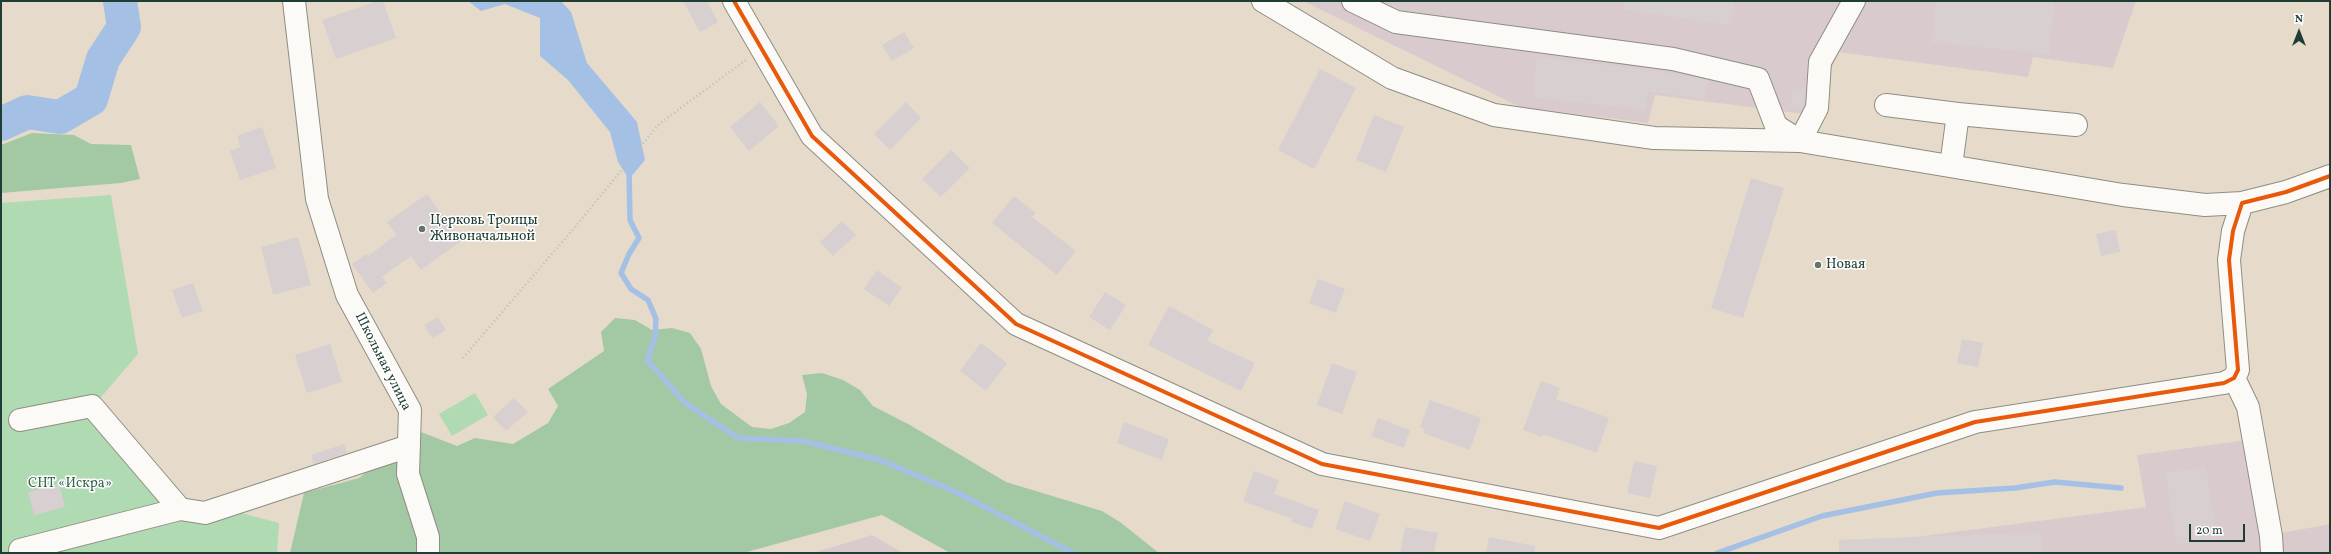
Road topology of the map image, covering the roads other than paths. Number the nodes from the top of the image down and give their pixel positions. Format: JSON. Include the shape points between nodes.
{"nodes":[{"id":1,"x":294,"y":1,"type":"edge"},
{"id":2,"x":734,"y":1,"type":"edge"},
{"id":3,"x":1263,"y":1,"type":"edge"},
{"id":4,"x":1353,"y":1,"type":"edge"},
{"id":5,"x":1854,"y":1,"type":"edge"},
{"id":6,"x":1886,"y":105,"type":"dead end"},
{"id":7,"x":1958,"y":114,"type":"junction"},
{"id":8,"x":2076,"y":125,"type":"dead end"},
{"id":9,"x":1800,"y":141,"type":"junction"},
{"id":10,"x":1951,"y":166,"type":"junction"},
{"id":11,"x":2330,"y":176,"type":"edge"},
{"id":12,"x":2242,"y":203,"type":"junction"},
{"id":13,"x":2234,"y":378,"type":"junction"},
{"id":14,"x":20,"y":420,"type":"dead end"},
{"id":15,"x":409,"y":446,"type":"junction"},
{"id":16,"x":180,"y":509,"type":"junction"},
{"id":17,"x":20,"y":550,"type":"dead end"},
{"id":18,"x":428,"y":553,"type":"edge"},
{"id":19,"x":2272,"y":553,"type":"edge"}],
"edges":[{"from":1,"to":15,"type":"street","name":"Школьная улица","via":[[317,199],[347,295],[410,410]]},
{"from":2,"to":13,"type":"street","via":[[812,136],[1016,324],[1322,464],[1659,528],[1975,422],[2224,383]]},
{"from":3,"to":9,"type":"street","via":[[1392,78],[1494,115],[1654,138]]},
{"from":4,"to":9,"type":"street","via":[[1396,22],[1673,59],[1758,79],[1776,126]]},
{"from":5,"to":9,"type":"street","via":[[1820,62],[1817,108]]},
{"from":6,"to":7,"type":"street"},
{"from":7,"to":8,"type":"street"},
{"from":7,"to":10,"type":"street"},
{"from":9,"to":10,"type":"street"},
{"from":10,"to":12,"type":"street","via":[[2123,195],[2206,205]]},
{"from":11,"to":12,"type":"street","via":[[2286,192]]},
{"from":12,"to":13,"type":"street","via":[[2233,231],[2229,260],[2238,370]]},
{"from":13,"to":19,"type":"street","via":[[2248,407]]},
{"from":14,"to":16,"type":"street","via":[[92,406]]},
{"from":15,"to":16,"type":"street","via":[[204,513]]},
{"from":15,"to":18,"type":"street","name":"Школьная улица","via":[[408,474],[428,537]]},
{"from":16,"to":17,"type":"street"}]}
